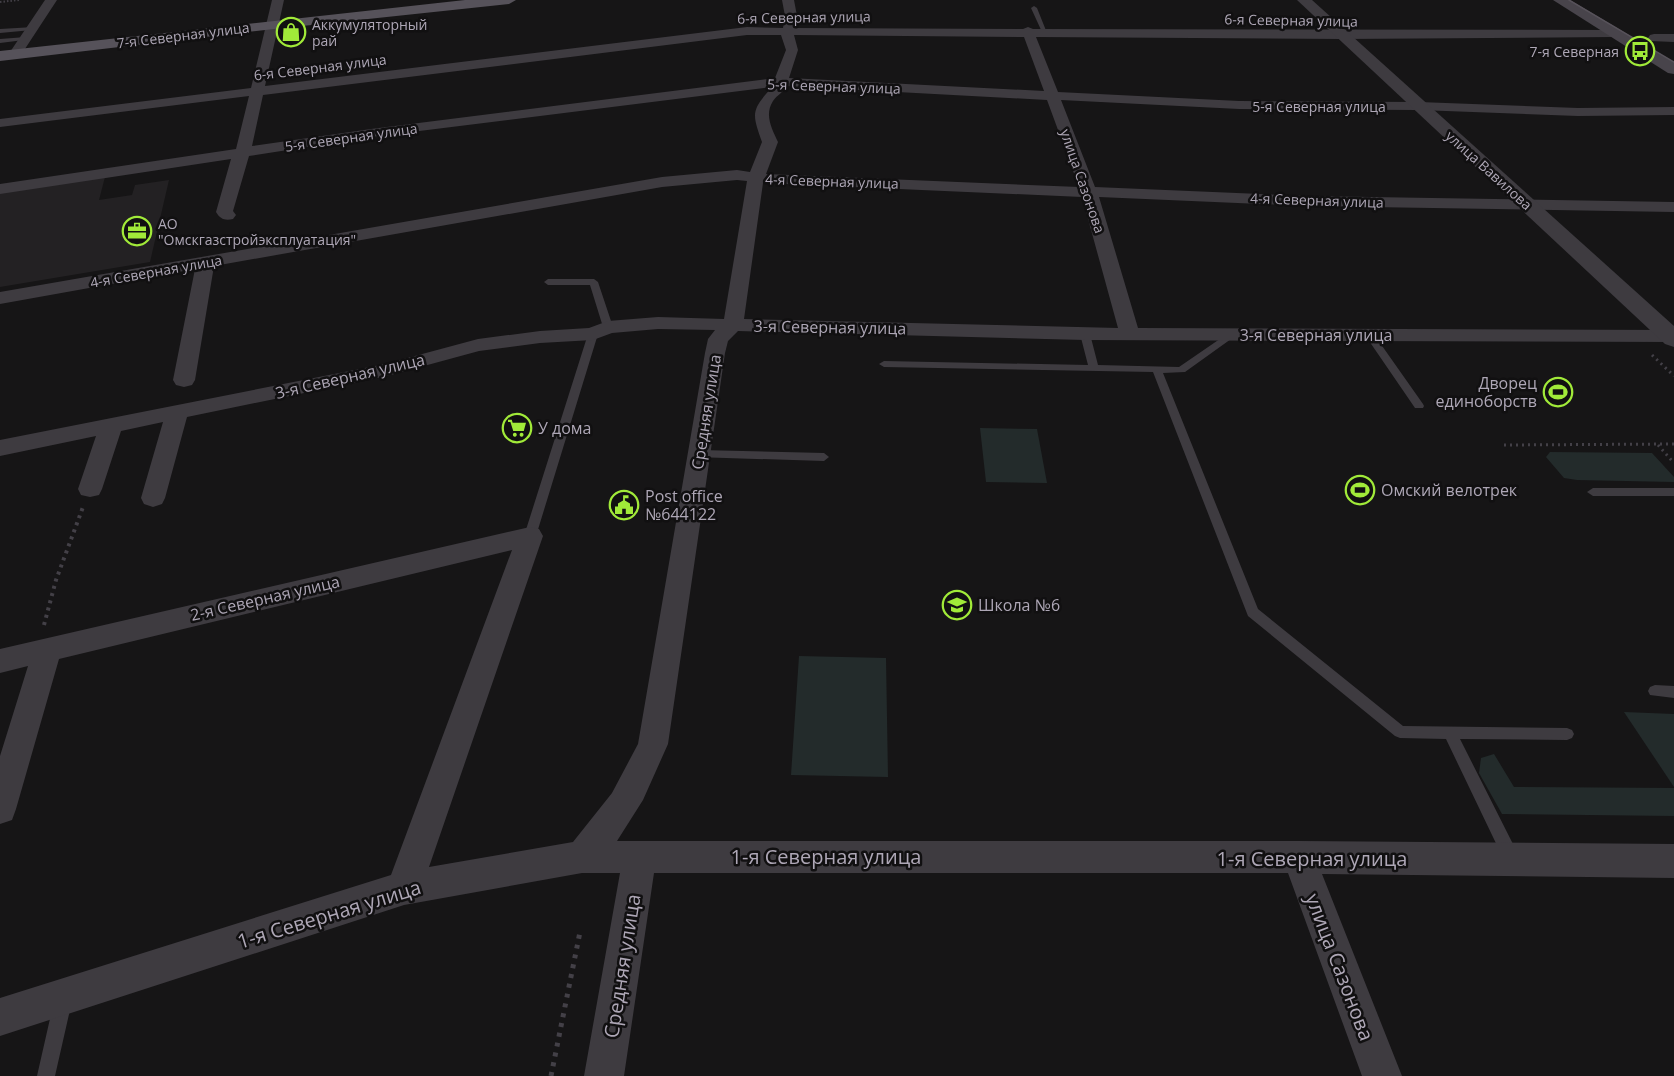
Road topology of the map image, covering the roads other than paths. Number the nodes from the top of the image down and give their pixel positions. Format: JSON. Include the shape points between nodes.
{"nodes":[{"id":1,"x":279,"y":0,"type":"edge"},
{"id":2,"x":509,"y":0,"type":"edge"},
{"id":3,"x":788,"y":0,"type":"edge"},
{"id":4,"x":1305,"y":0,"type":"edge"},
{"id":5,"x":1560,"y":0,"type":"edge"},
{"id":6,"x":1589,"y":0,"type":"edge"},
{"id":7,"x":53,"y":1,"type":"edge"},
{"id":8,"x":1034,"y":8,"type":"dead end"},
{"id":9,"x":274,"y":24,"type":"junction"},
{"id":10,"x":32,"y":28,"type":"junction"},
{"id":11,"x":789,"y":30,"type":"junction"},
{"id":12,"x":0,"y":31,"type":"edge"},
{"id":13,"x":1028,"y":31,"type":"junction"},
{"id":14,"x":1045,"y":32,"type":"junction"},
{"id":15,"x":1614,"y":33,"type":"junction"},
{"id":16,"x":1342,"y":35,"type":"junction"},
{"id":17,"x":1654,"y":38,"type":"junction"},
{"id":18,"x":1674,"y":38,"type":"edge"},
{"id":19,"x":24,"y":39,"type":"junction"},
{"id":20,"x":0,"y":41,"type":"edge"},
{"id":21,"x":1674,"y":50,"type":"edge"},
{"id":22,"x":7,"y":56,"type":"edge"},
{"id":23,"x":1674,"y":69,"type":"edge"},
{"id":24,"x":779,"y":82,"type":"junction"},
{"id":25,"x":256,"y":90,"type":"junction"},
{"id":26,"x":1054,"y":97,"type":"junction"},
{"id":27,"x":1419,"y":106,"type":"junction"},
{"id":28,"x":1674,"y":111,"type":"edge"},
{"id":29,"x":0,"y":123,"type":"edge"},
{"id":30,"x":243,"y":153,"type":"junction"},
{"id":31,"x":756,"y":178,"type":"junction"},
{"id":32,"x":0,"y":189,"type":"edge"},
{"id":33,"x":1089,"y":192,"type":"junction"},
{"id":34,"x":1529,"y":206,"type":"junction"},
{"id":35,"x":1674,"y":207,"type":"edge"},
{"id":36,"x":227,"y":215,"type":"dead end"},
{"id":37,"x":205,"y":263,"type":"junction"},
{"id":38,"x":548,"y":282,"type":"dead end"},
{"id":39,"x":0,"y":298,"type":"edge"},
{"id":40,"x":733,"y":325,"type":"junction"},
{"id":41,"x":600,"y":330,"type":"junction"},
{"id":42,"x":1084,"y":334,"type":"junction"},
{"id":43,"x":1130,"y":334,"type":"junction"},
{"id":44,"x":1233,"y":334,"type":"junction"},
{"id":45,"x":1370,"y":336,"type":"junction"},
{"id":46,"x":1673,"y":337,"type":"edge"},
{"id":47,"x":884,"y":364,"type":"dead end"},
{"id":48,"x":1094,"y":368,"type":"junction"},
{"id":49,"x":1158,"y":369,"type":"junction"},
{"id":50,"x":184,"y":380,"type":"dead end"},
{"id":51,"x":1419,"y":406,"type":"dead end"},
{"id":52,"x":177,"y":412,"type":"junction"},
{"id":53,"x":111,"y":426,"type":"junction"},
{"id":54,"x":0,"y":448,"type":"edge"},
{"id":55,"x":699,"y":454,"type":"junction"},
{"id":56,"x":825,"y":457,"type":"dead end"},
{"id":57,"x":90,"y":489,"type":"road end"},
{"id":58,"x":1593,"y":492,"type":"dead end"},
{"id":59,"x":1674,"y":492,"type":"edge"},
{"id":60,"x":153,"y":498,"type":"dead end"},
{"id":61,"x":530,"y":536,"type":"junction"},
{"id":62,"x":46,"y":650,"type":"junction"},
{"id":63,"x":0,"y":661,"type":"edge"},
{"id":64,"x":1655,"y":692,"type":"dead end"},
{"id":65,"x":1674,"y":692,"type":"edge"},
{"id":66,"x":1450,"y":733,"type":"junction"},
{"id":67,"x":1567,"y":734,"type":"dead end"},
{"id":68,"x":0,"y":809,"type":"edge"},
{"id":69,"x":640,"y":856,"type":"junction"},
{"id":70,"x":582,"y":857,"type":"junction"},
{"id":71,"x":1299,"y":857,"type":"junction"},
{"id":72,"x":1512,"y":859,"type":"junction"},
{"id":73,"x":1674,"y":861,"type":"edge"},
{"id":74,"x":404,"y":888,"type":"junction"},
{"id":75,"x":64,"y":997,"type":"junction"},
{"id":76,"x":0,"y":1017,"type":"edge"},
{"id":77,"x":46,"y":1076,"type":"edge"},
{"id":78,"x":604,"y":1076,"type":"edge"},
{"id":79,"x":1382,"y":1076,"type":"edge"}],
"edges":[{"from":1,"to":9,"type":"street"},
{"from":2,"to":9,"type":"main road","name":"7-я Северная улица"},
{"from":3,"to":11,"type":"street","name":"Средняя улица"},
{"from":4,"to":16,"type":"street","name":"улица Вавилова"},
{"from":5,"to":15,"type":"main road"},
{"from":6,"to":17,"type":"main road"},
{"from":7,"to":10,"type":"street"},
{"from":8,"to":14,"type":"lane"},
{"from":9,"to":22,"type":"main road","name":"7-я Северная улица"},
{"from":9,"to":25,"type":"street"},
{"from":10,"to":12,"type":"lane"},
{"from":10,"to":19,"type":"street"},
{"from":11,"to":13,"type":"street","name":"6-я Северная улица"},
{"from":11,"to":24,"type":"street","name":"Средняя улица","via":[[787,37],[792,50]]},
{"from":11,"to":25,"type":"street","name":"6-я Северная улица","via":[[747,31]]},
{"from":13,"to":14,"type":"street","name":"6-я Северная улица"},
{"from":13,"to":26,"type":"street","name":"улица Сазонова"},
{"from":14,"to":16,"type":"street","name":"6-я Северная улица"},
{"from":15,"to":16,"type":"street","name":"6-я Северная улица"},
{"from":15,"to":23,"type":"main road"},
{"from":16,"to":27,"type":"street","name":"улица Вавилова"},
{"from":17,"to":18,"type":"street"},
{"from":17,"to":21,"type":"main road"},
{"from":19,"to":20,"type":"lane"},
{"from":19,"to":22,"type":"street"},
{"from":24,"to":26,"type":"street","name":"5-я Северная улица"},
{"from":24,"to":30,"type":"street","name":"5-я Северная улица"},
{"from":24,"to":31,"type":"street","name":"Средняя улица","via":[[778,90],[767,99],[761,119],[770,142]]},
{"from":25,"to":29,"type":"street","name":"6-я Северная улица"},
{"from":25,"to":30,"type":"street"},
{"from":26,"to":27,"type":"street","name":"5-я Северная улица","via":[[1307,107]]},
{"from":26,"to":33,"type":"street","name":"улица Сазонова"},
{"from":27,"to":28,"type":"street","name":"5-я Северная улица","via":[[1508,111]]},
{"from":27,"to":34,"type":"street","name":"улица Вавилова"},
{"from":30,"to":32,"type":"street","name":"5-я Северная улица"},
{"from":30,"to":36,"type":"street","via":[[224,212]]},
{"from":31,"to":33,"type":"street","name":"4-я Северная улица"},
{"from":31,"to":37,"type":"street","name":"4-я Северная улица","via":[[737,175],[662,182]]},
{"from":31,"to":40,"type":"street","name":"Средняя улица"},
{"from":33,"to":34,"type":"street","name":"4-я Северная улица"},
{"from":33,"to":43,"type":"street","name":"улица Сазонова"},
{"from":34,"to":35,"type":"street","name":"4-я Северная улица"},
{"from":34,"to":46,"type":"street","name":"улица Вавилова"},
{"from":37,"to":39,"type":"street","name":"4-я Северная улица"},
{"from":37,"to":50,"type":"street"},
{"from":38,"to":41,"type":"lane","via":[[594,282]]},
{"from":40,"to":41,"type":"street","name":"3-я Северная улица","via":[[658,323]]},
{"from":40,"to":42,"type":"street","name":"3-я Северная улица"},
{"from":40,"to":55,"type":"street","name":"Средняя улица","via":[[718,339]]},
{"from":41,"to":52,"type":"street","name":"3-я Северная улица","via":[[478,345],[387,370]]},
{"from":41,"to":61,"type":"lane"},
{"from":42,"to":43,"type":"street","name":"3-я Северная улица"},
{"from":42,"to":48,"type":"lane"},
{"from":43,"to":44,"type":"street","name":"3-я Северная улица"},
{"from":44,"to":45,"type":"street","name":"3-я Северная улица"},
{"from":44,"to":49,"type":"lane","via":[[1181,369]]},
{"from":45,"to":46,"type":"street","name":"3-я Северная улица"},
{"from":45,"to":51,"type":"lane"},
{"from":47,"to":48,"type":"lane"},
{"from":48,"to":49,"type":"lane"},
{"from":49,"to":66,"type":"lane","via":[[1253,612],[1400,732]]},
{"from":52,"to":53,"type":"street","name":"3-я Северная улица"},
{"from":52,"to":60,"type":"street"},
{"from":53,"to":54,"type":"street","name":"3-я Северная улица"},
{"from":53,"to":57,"type":"street"},
{"from":55,"to":56,"type":"lane"},
{"from":55,"to":70,"type":"street","name":"Средняя улица","via":[[653,744],[629,798]]},
{"from":58,"to":59,"type":"lane"},
{"from":61,"to":62,"type":"street","name":"2-я Северная улица"},
{"from":61,"to":74,"type":"street"},
{"from":62,"to":63,"type":"street","name":"2-я Северная улица"},
{"from":62,"to":68,"type":"street"},
{"from":64,"to":65,"type":"lane"},
{"from":66,"to":67,"type":"lane"},
{"from":66,"to":72,"type":"lane"},
{"from":69,"to":70,"type":"street","name":"1-я Северная улица"},
{"from":69,"to":71,"type":"street","name":"1-я Северная улица"},
{"from":69,"to":78,"type":"street","name":"Средняя улица"},
{"from":70,"to":74,"type":"street","name":"1-я Северная улица"},
{"from":71,"to":72,"type":"street","name":"1-я Северная улица"},
{"from":71,"to":79,"type":"street","name":"улица Сазонова"},
{"from":72,"to":73,"type":"street","name":"1-я Северная улица"},
{"from":74,"to":75,"type":"street","name":"1-я Северная улица"},
{"from":75,"to":76,"type":"street","name":"1-я Северная улица"},
{"from":75,"to":77,"type":"lane"}]}
